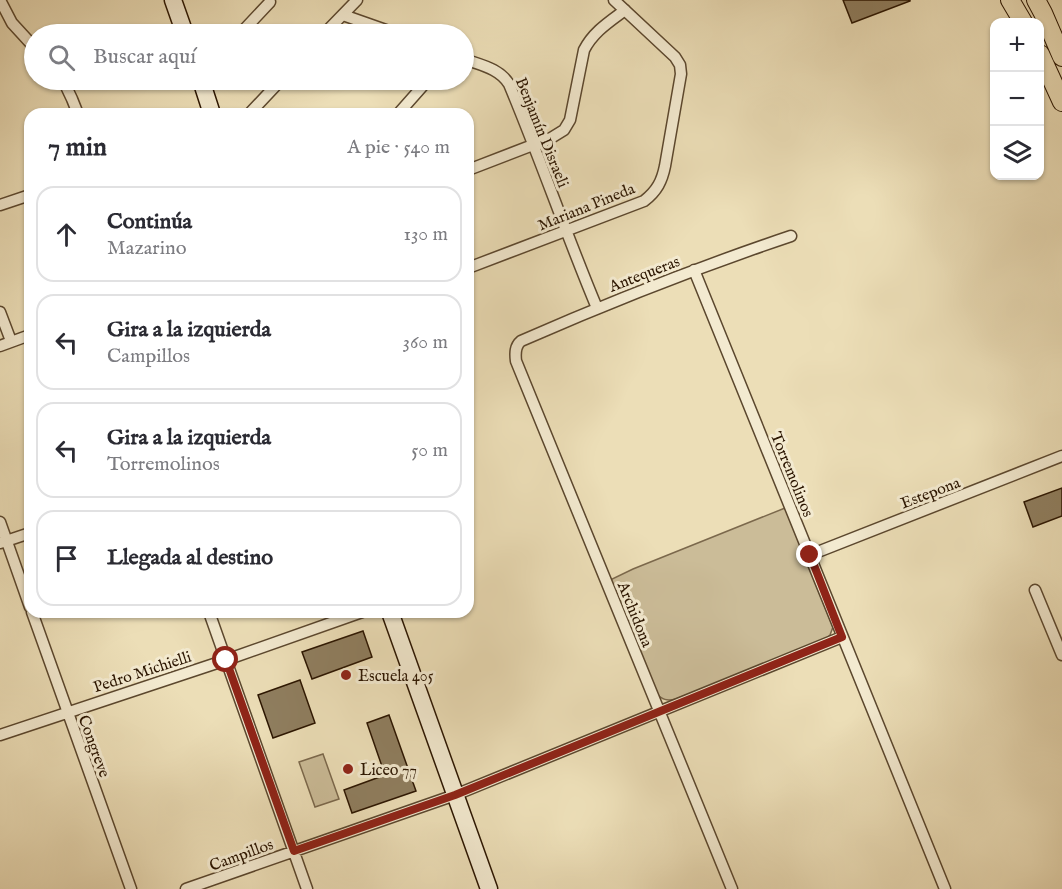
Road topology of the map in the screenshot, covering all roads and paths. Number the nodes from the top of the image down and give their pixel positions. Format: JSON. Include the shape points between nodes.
{"nodes":[{"id":1,"x":0,"y":0,"type":"edge"},
{"id":2,"x":173,"y":0,"type":"edge"},
{"id":3,"x":357,"y":0,"type":"edge"},
{"id":4,"x":614,"y":0,"type":"edge"},
{"id":5,"x":1010,"y":0,"type":"edge"},
{"id":6,"x":1036,"y":0,"type":"edge"},
{"id":7,"x":270,"y":2,"type":"dead end"},
{"id":8,"x":625,"y":10,"type":"junction"},
{"id":9,"x":343,"y":15,"type":"junction"},
{"id":10,"x":1021,"y":18,"type":"edge"},
{"id":11,"x":181,"y":24,"type":"edge"},
{"id":12,"x":249,"y":24,"type":"edge"},
{"id":13,"x":334,"y":24,"type":"edge"},
{"id":14,"x":369,"y":24,"type":"edge"},
{"id":15,"x":24,"y":36,"type":"edge"},
{"id":16,"x":1062,"y":57,"type":"edge"},
{"id":17,"x":474,"y":62,"type":"edge"},
{"id":18,"x":1044,"y":63,"type":"edge"},
{"id":19,"x":68,"y":90,"type":"edge"},
{"id":20,"x":204,"y":90,"type":"edge"},
{"id":21,"x":272,"y":90,"type":"edge"},
{"id":22,"x":419,"y":90,"type":"edge"},
{"id":23,"x":1062,"y":102,"type":"edge"},
{"id":24,"x":76,"y":108,"type":"edge"},
{"id":25,"x":210,"y":108,"type":"edge"},
{"id":26,"x":255,"y":108,"type":"edge"},
{"id":27,"x":403,"y":108,"type":"edge"},
{"id":28,"x":534,"y":145,"type":"junction"},
{"id":29,"x":474,"y":168,"type":"edge"},
{"id":30,"x":24,"y":197,"type":"edge"},
{"id":31,"x":0,"y":205,"type":"edge"},
{"id":32,"x":566,"y":232,"type":"junction"},
{"id":33,"x":790,"y":236,"type":"dead end"},
{"id":34,"x":474,"y":266,"type":"edge"},
{"id":35,"x":694,"y":270,"type":"junction"},
{"id":36,"x":597,"y":308,"type":"junction"},
{"id":37,"x":0,"y":312,"type":"edge"},
{"id":38,"x":24,"y":337,"type":"edge"},
{"id":39,"x":11,"y":341,"type":"junction"},
{"id":40,"x":0,"y":346,"type":"edge"},
{"id":41,"x":516,"y":349,"type":"joint"},
{"id":42,"x":1062,"y":456,"type":"edge"},
{"id":43,"x":0,"y":522,"type":"edge"},
{"id":44,"x":24,"y":535,"type":"edge"},
{"id":45,"x":3,"y":542,"type":"edge"},
{"id":46,"x":810,"y":555,"type":"junction"},
{"id":47,"x":1035,"y":590,"type":"dead end"},
{"id":48,"x":24,"y":593,"type":"edge"},
{"id":49,"x":34,"y":618,"type":"edge"},
{"id":50,"x":211,"y":618,"type":"edge"},
{"id":51,"x":345,"y":618,"type":"edge"},
{"id":52,"x":392,"y":618,"type":"edge"},
{"id":53,"x":842,"y":637,"type":"junction"},
{"id":54,"x":1062,"y":655,"type":"edge"},
{"id":55,"x":226,"y":660,"type":"junction"},
{"id":56,"x":659,"y":711,"type":"junction"},
{"id":57,"x":67,"y":712,"type":"junction"},
{"id":58,"x":0,"y":735,"type":"edge"},
{"id":59,"x":455,"y":795,"type":"junction"},
{"id":60,"x":294,"y":851,"type":"junction"},
{"id":61,"x":131,"y":889,"type":"edge"},
{"id":62,"x":186,"y":889,"type":"edge"},
{"id":63,"x":307,"y":889,"type":"edge"},
{"id":64,"x":489,"y":889,"type":"edge"},
{"id":65,"x":732,"y":889,"type":"edge"},
{"id":66,"x":945,"y":889,"type":"edge"}],
"edges":[{"from":1,"to":15,"type":"street"},
{"from":2,"to":11,"type":"street"},
{"from":3,"to":9,"type":"street"},
{"from":4,"to":8,"type":"street"},
{"from":5,"to":10,"type":"main road"},
{"from":6,"to":16,"type":"main road"},
{"from":7,"to":12,"type":"street"},
{"from":8,"to":28,"type":"street","via":[[588,41],[567,126]]},
{"from":8,"to":32,"type":"street","name":"Mariana Pineda","via":[[678,61],[681,69],[663,178],[644,201]]},
{"from":9,"to":13,"type":"street"},
{"from":9,"to":14,"type":"street"},
{"from":17,"to":28,"type":"street","name":"Benjamín Disraeli","via":[[505,77]]},
{"from":18,"to":23,"type":"main road"},
{"from":19,"to":24,"type":"street"},
{"from":20,"to":25,"type":"street"},
{"from":21,"to":26,"type":"street"},
{"from":22,"to":27,"type":"street"},
{"from":28,"to":29,"type":"street"},
{"from":28,"to":32,"type":"street","name":"Benjamín Disraeli"},
{"from":30,"to":31,"type":"street"},
{"from":32,"to":34,"type":"street","name":"Mariana Pineda"},
{"from":32,"to":36,"type":"street","name":"Benjamín Disraeli"},
{"from":33,"to":35,"type":"street","name":"Antequeras"},
{"from":35,"to":36,"type":"street","name":"Antequeras"},
{"from":35,"to":46,"type":"street","name":"Torremolinos"},
{"from":36,"to":41,"type":"street","name":"Antequeras","via":[[521,341]]},
{"from":37,"to":39,"type":"street"},
{"from":38,"to":39,"type":"street"},
{"from":39,"to":40,"type":"street"},
{"from":41,"to":56,"type":"street","name":"Archidona","via":[[516,361]]},
{"from":42,"to":46,"type":"street","name":"Estepona"},
{"from":43,"to":45,"type":"street"},
{"from":44,"to":45,"type":"street"},
{"from":45,"to":48,"type":"street"},
{"from":46,"to":53,"type":"street","name":"Torremolinos"},
{"from":47,"to":54,"type":"street"},
{"from":49,"to":57,"type":"street","name":"Congreve"},
{"from":50,"to":55,"type":"street"},
{"from":51,"to":55,"type":"street","name":"Pedro Michielli"},
{"from":52,"to":59,"type":"street"},
{"from":53,"to":56,"type":"street","name":"Campillos"},
{"from":53,"to":66,"type":"street","name":"Torremolinos"},
{"from":55,"to":57,"type":"street","name":"Pedro Michielli"},
{"from":55,"to":60,"type":"street"},
{"from":56,"to":59,"type":"street","name":"Campillos"},
{"from":56,"to":65,"type":"street","name":"Archidona"},
{"from":57,"to":58,"type":"street","name":"Pedro Michielli"},
{"from":57,"to":61,"type":"street","name":"Congreve"},
{"from":59,"to":60,"type":"street","name":"Campillos"},
{"from":59,"to":64,"type":"street"},
{"from":60,"to":62,"type":"street","name":"Campillos"},
{"from":60,"to":63,"type":"street"}]}
